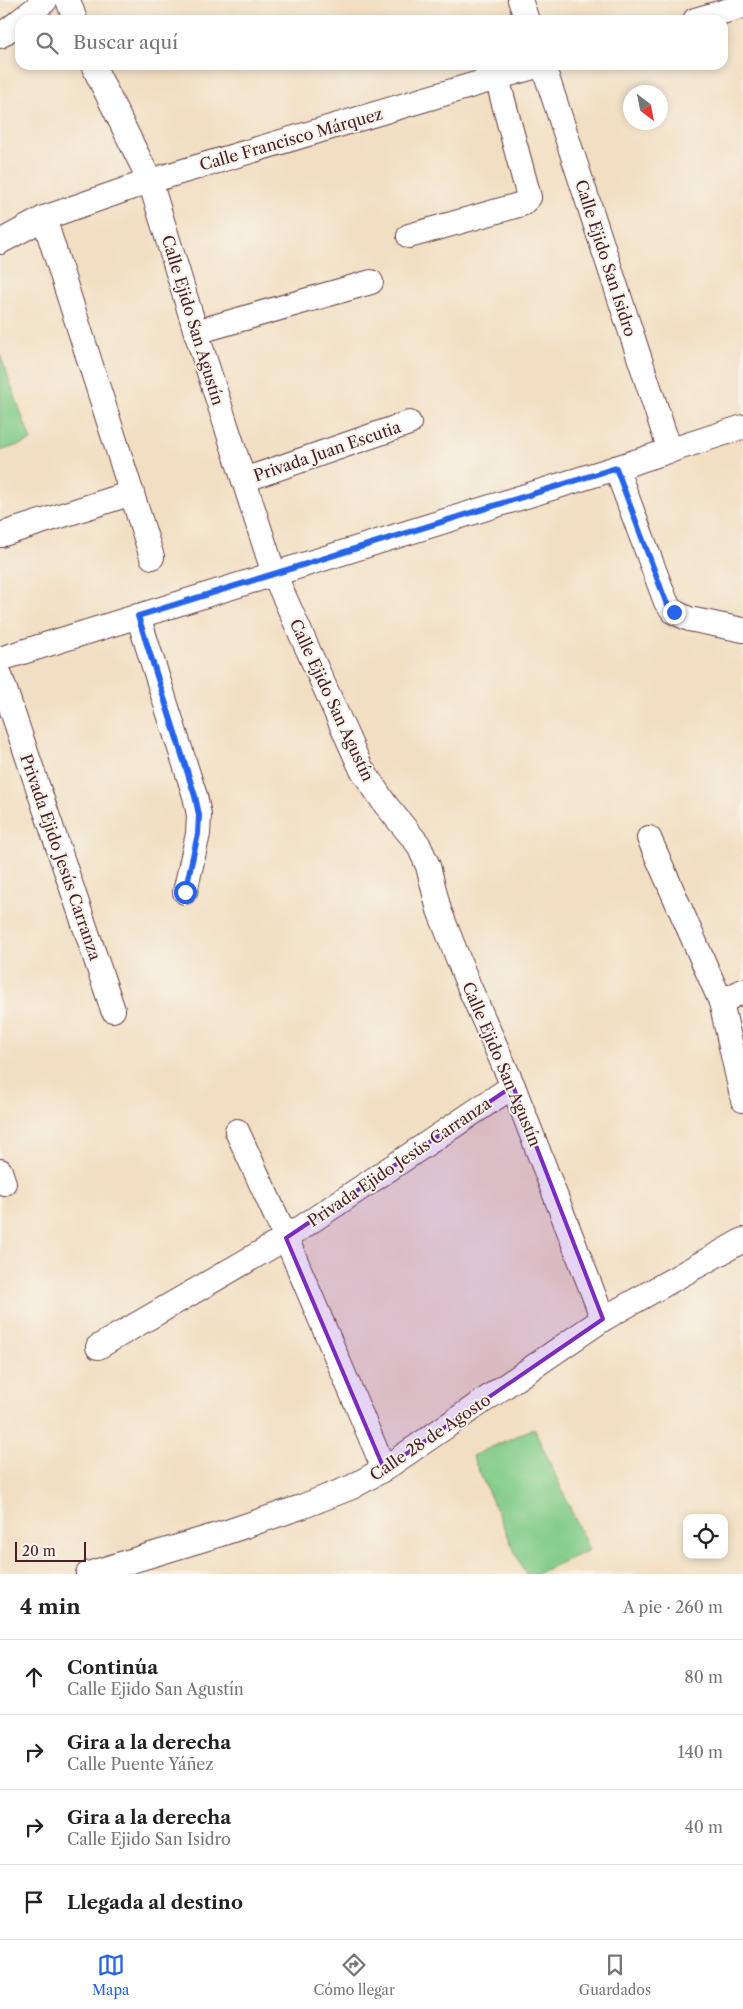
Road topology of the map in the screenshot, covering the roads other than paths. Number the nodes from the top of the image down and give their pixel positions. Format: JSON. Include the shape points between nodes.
{"nodes":[{"id":1,"x":68,"y":0,"type":"edge"},
{"id":2,"x":520,"y":0,"type":"edge"},
{"id":3,"x":45,"y":1,"type":"edge"},
{"id":4,"x":743,"y":6,"type":"edge"},
{"id":5,"x":27,"y":15,"type":"edge"},
{"id":6,"x":73,"y":15,"type":"edge"},
{"id":7,"x":525,"y":15,"type":"edge"},
{"id":8,"x":712,"y":15,"type":"edge"},
{"id":9,"x":15,"y":24,"type":"edge"},
{"id":10,"x":0,"y":36,"type":"edge"},
{"id":11,"x":95,"y":70,"type":"edge"},
{"id":12,"x":525,"y":70,"type":"edge"},
{"id":13,"x":544,"y":70,"type":"edge"},
{"id":14,"x":497,"y":78,"type":"junction"},
{"id":15,"x":150,"y":181,"type":"junction"},
{"id":16,"x":44,"y":218,"type":"junction"},
{"id":17,"x":409,"y":236,"type":"dead end"},
{"id":18,"x":0,"y":242,"type":"edge"},
{"id":19,"x":371,"y":282,"type":"dead end"},
{"id":20,"x":196,"y":332,"type":"junction"},
{"id":21,"x":409,"y":423,"type":"dead end"},
{"id":22,"x":743,"y":427,"type":"edge"},
{"id":23,"x":670,"y":451,"type":"junction"},
{"id":24,"x":616,"y":468,"type":"junction"},
{"id":25,"x":244,"y":480,"type":"junction"},
{"id":26,"x":132,"y":494,"type":"junction"},
{"id":27,"x":0,"y":535,"type":"edge"},
{"id":28,"x":152,"y":557,"type":"dead end"},
{"id":29,"x":274,"y":574,"type":"junction"},
{"id":30,"x":138,"y":616,"type":"junction"},
{"id":31,"x":743,"y":630,"type":"edge"},
{"id":32,"x":0,"y":658,"type":"edge"},
{"id":33,"x":0,"y":675,"type":"edge"},
{"id":34,"x":649,"y":838,"type":"dead end"},
{"id":35,"x":185,"y":892,"type":"dead end"},
{"id":36,"x":743,"y":991,"type":"edge"},
{"id":37,"x":721,"y":1002,"type":"junction"},
{"id":38,"x":113,"y":1010,"type":"dead end"},
{"id":39,"x":513,"y":1086,"type":"junction"},
{"id":40,"x":743,"y":1100,"type":"edge"},
{"id":41,"x":237,"y":1131,"type":"dead end"},
{"id":42,"x":286,"y":1238,"type":"junction"},
{"id":43,"x":743,"y":1240,"type":"edge"},
{"id":44,"x":603,"y":1319,"type":"junction"},
{"id":45,"x":98,"y":1347,"type":"dead end"},
{"id":46,"x":384,"y":1469,"type":"junction"},
{"id":47,"x":88,"y":1574,"type":"edge"}],
"edges":[{"from":1,"to":6,"type":"street"},
{"from":2,"to":7,"type":"street"},
{"from":3,"to":5,"type":"street"},
{"from":4,"to":8,"type":"street"},
{"from":9,"to":10,"type":"street"},
{"from":11,"to":15,"type":"street","name":"Calle Ejido San Agustín"},
{"from":12,"to":14,"type":"street","name":"Calle Francisco Márquez"},
{"from":13,"to":23,"type":"street","name":"Calle Ejido San Isidro"},
{"from":14,"to":15,"type":"street","name":"Calle Francisco Márquez"},
{"from":14,"to":17,"type":"street","via":[[529,198],[522,204]]},
{"from":15,"to":16,"type":"street","name":"Calle Francisco Márquez"},
{"from":15,"to":20,"type":"street","name":"Calle Ejido San Agustín"},
{"from":16,"to":18,"type":"street","name":"Calle Francisco Márquez"},
{"from":16,"to":26,"type":"street"},
{"from":19,"to":20,"type":"street"},
{"from":20,"to":25,"type":"street","name":"Calle Ejido San Agustín"},
{"from":21,"to":25,"type":"street","name":"Privada Juan Escutia"},
{"from":22,"to":23,"type":"street"},
{"from":23,"to":24,"type":"street"},
{"from":24,"to":29,"type":"street"},
{"from":24,"to":31,"type":"street","via":[[666,602],[674,612],[689,619]]},
{"from":25,"to":29,"type":"street","name":"Calle Ejido San Agustín"},
{"from":26,"to":27,"type":"street"},
{"from":26,"to":28,"type":"street"},
{"from":29,"to":30,"type":"street"},
{"from":29,"to":39,"type":"street","name":"Calle Ejido San Agustín","via":[[361,768],[418,844],[468,984]]},
{"from":30,"to":32,"type":"street"},
{"from":30,"to":35,"type":"street","via":[[199,815]]},
{"from":33,"to":38,"type":"street","name":"Privada Ejido Jesús Carranza"},
{"from":34,"to":37,"type":"street"},
{"from":36,"to":37,"type":"street"},
{"from":37,"to":40,"type":"street"},
{"from":39,"to":42,"type":"street","name":"Privada Ejido Jesús Carranza"},
{"from":39,"to":44,"type":"street","name":"Calle Ejido San Agustín"},
{"from":41,"to":42,"type":"street"},
{"from":42,"to":45,"type":"street","name":"Privada Ejido Jesús Carranza"},
{"from":42,"to":46,"type":"street"},
{"from":43,"to":44,"type":"street","name":"Calle 28 de Agosto"},
{"from":44,"to":46,"type":"street","name":"Calle 28 de Agosto"},
{"from":46,"to":47,"type":"street","name":"Calle 28 de Agosto","via":[[352,1487],[301,1507]]}]}
